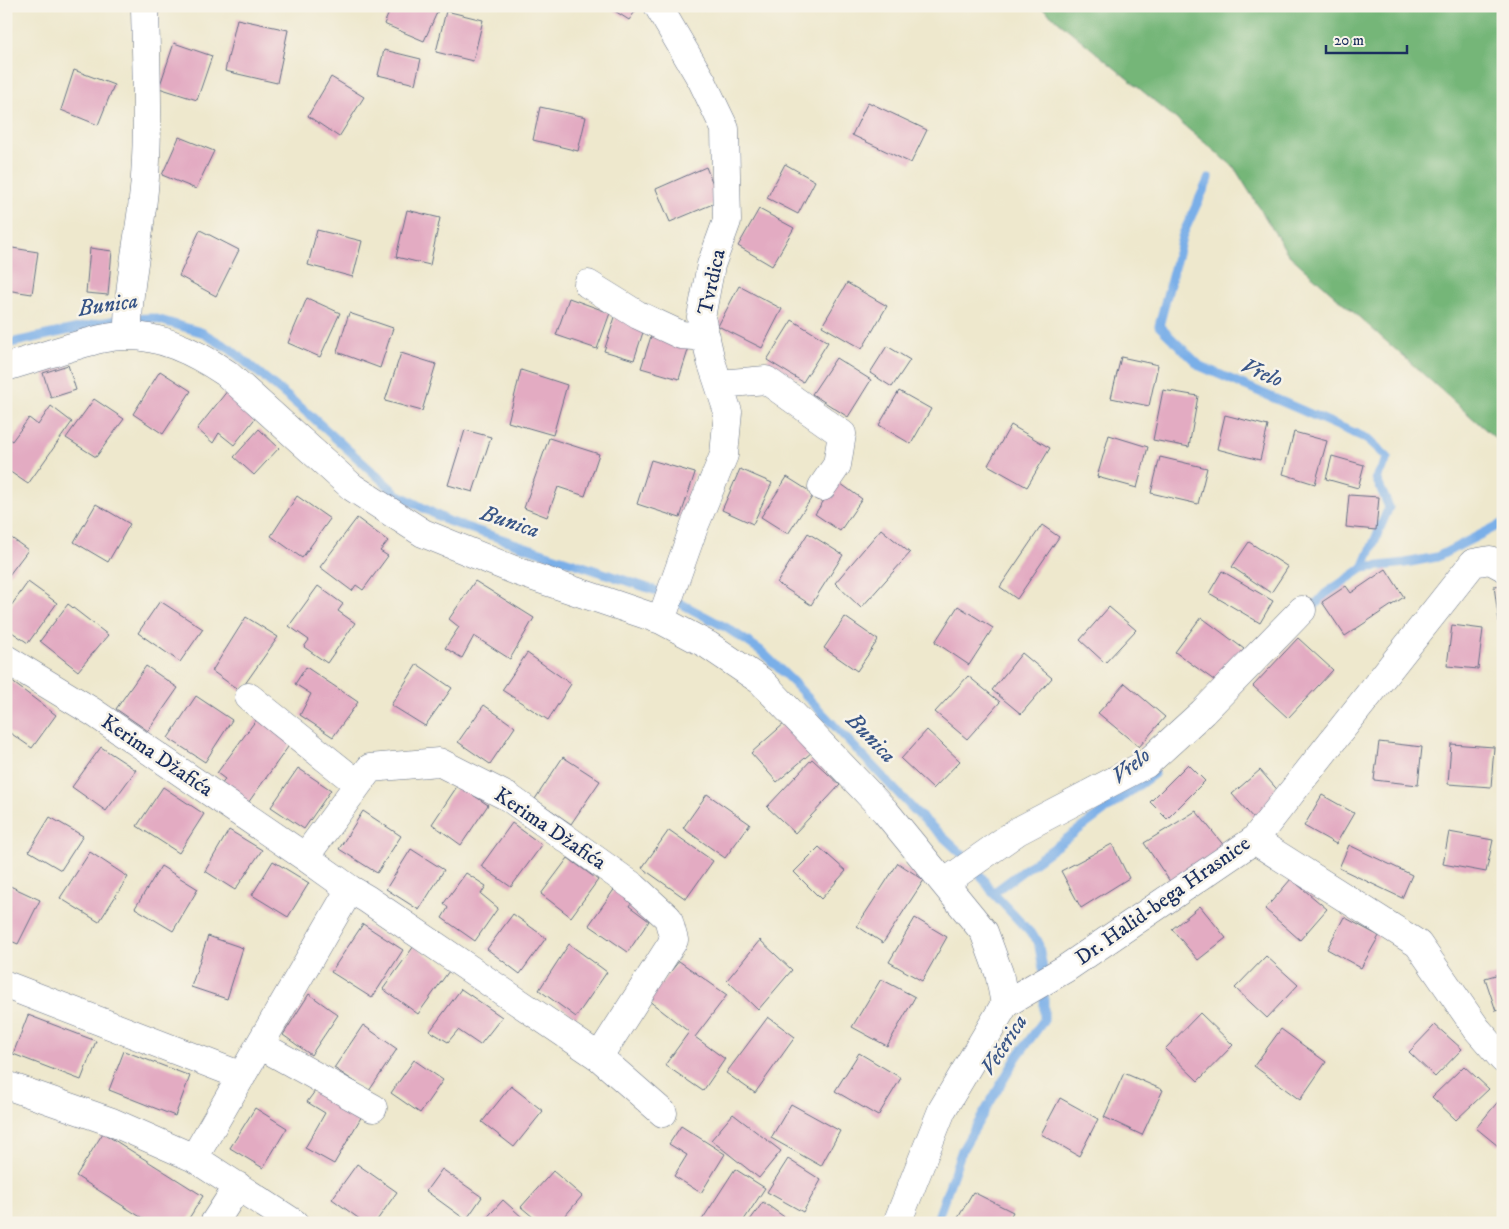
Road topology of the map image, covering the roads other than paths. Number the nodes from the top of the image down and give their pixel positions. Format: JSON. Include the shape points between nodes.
{"nodes":[{"id":1,"x":145,"y":6,"type":"edge"},
{"id":2,"x":658,"y":6,"type":"edge"},
{"id":3,"x":588,"y":284,"type":"dead end"},
{"id":4,"x":129,"y":323,"type":"junction"},
{"id":5,"x":706,"y":337,"type":"junction"},
{"id":6,"x":6,"y":367,"type":"edge"},
{"id":7,"x":719,"y":384,"type":"junction"},
{"id":8,"x":822,"y":487,"type":"dead end"},
{"id":9,"x":1503,"y":567,"type":"edge"},
{"id":10,"x":1302,"y":610,"type":"dead end"},
{"id":11,"x":664,"y":614,"type":"junction"},
{"id":12,"x":6,"y":659,"type":"edge"},
{"id":13,"x":249,"y":697,"type":"dead end"},
{"id":14,"x":358,"y":784,"type":"junction"},
{"id":15,"x":1254,"y":840,"type":"junction"},
{"id":16,"x":305,"y":857,"type":"junction"},
{"id":17,"x":944,"y":883,"type":"junction"},
{"id":18,"x":350,"y":889,"type":"junction"},
{"id":19,"x":6,"y":985,"type":"edge"},
{"id":20,"x":1016,"y":998,"type":"junction"},
{"id":21,"x":260,"y":1045,"type":"junction"},
{"id":22,"x":600,"y":1057,"type":"junction"},
{"id":23,"x":1503,"y":1058,"type":"edge"},
{"id":24,"x":242,"y":1076,"type":"junction"},
{"id":25,"x":6,"y":1085,"type":"edge"},
{"id":26,"x":373,"y":1108,"type":"dead end"},
{"id":27,"x":663,"y":1113,"type":"dead end"},
{"id":28,"x":194,"y":1158,"type":"junction"},
{"id":29,"x":238,"y":1186,"type":"junction"},
{"id":30,"x":214,"y":1223,"type":"edge"},
{"id":31,"x":294,"y":1223,"type":"edge"},
{"id":32,"x":898,"y":1223,"type":"edge"}],
"edges":[{"from":1,"to":4,"type":"street","via":[[145,178],[129,292]]},
{"from":2,"to":5,"type":"street","name":"Tvrdica","via":[[702,80],[724,129],[727,221],[711,265],[702,317]]},
{"from":3,"to":5,"type":"street","via":[[638,315],[680,335]]},
{"from":4,"to":6,"type":"street","via":[[94,340]]},
{"from":4,"to":11,"type":"street","via":[[152,338],[204,358],[226,373],[352,487],[423,532],[519,572]]},
{"from":5,"to":7,"type":"street","name":"Tvrdica"},
{"from":7,"to":8,"type":"street","via":[[766,380],[842,434],[837,464]]},
{"from":7,"to":11,"type":"street","name":"Tvrdica","via":[[728,412],[724,455],[694,527]]},
{"from":9,"to":15,"type":"street","name":"Dr. Halid-bega Hrasnice","via":[[1490,560],[1473,563]]},
{"from":10,"to":17,"type":"street","via":[[1203,712],[1146,764],[1018,830]]},
{"from":11,"to":17,"type":"street","via":[[761,682],[885,811]]},
{"from":12,"to":16,"type":"street","name":"Kerima Džafića","via":[[92,712]]},
{"from":13,"to":14,"type":"street"},
{"from":14,"to":16,"type":"street","name":"Kerima Džafića"},
{"from":14,"to":22,"type":"street","name":"Kerima Džafića","via":[[370,768],[438,762],[508,797],[634,887],[668,918],[674,940]]},
{"from":15,"to":20,"type":"street","name":"Dr. Halid-bega Hrasnice","via":[[1065,969]]},
{"from":15,"to":23,"type":"street","via":[[1418,944],[1477,1029]]},
{"from":16,"to":18,"type":"street","name":"Kerima Džafića"},
{"from":17,"to":20,"type":"street","via":[[984,932],[999,973]]},
{"from":18,"to":21,"type":"street"},
{"from":18,"to":22,"type":"street","name":"Kerima Džafića"},
{"from":19,"to":24,"type":"street"},
{"from":20,"to":32,"type":"street","name":"Dr. Halid-bega Hrasnice","via":[[942,1110]]},
{"from":21,"to":24,"type":"street"},
{"from":21,"to":26,"type":"street"},
{"from":22,"to":27,"type":"street","name":"Kerima Džafića"},
{"from":24,"to":28,"type":"street"},
{"from":25,"to":28,"type":"street","via":[[112,1122]]},
{"from":28,"to":29,"type":"street"},
{"from":29,"to":30,"type":"street"},
{"from":29,"to":31,"type":"street"}]}
